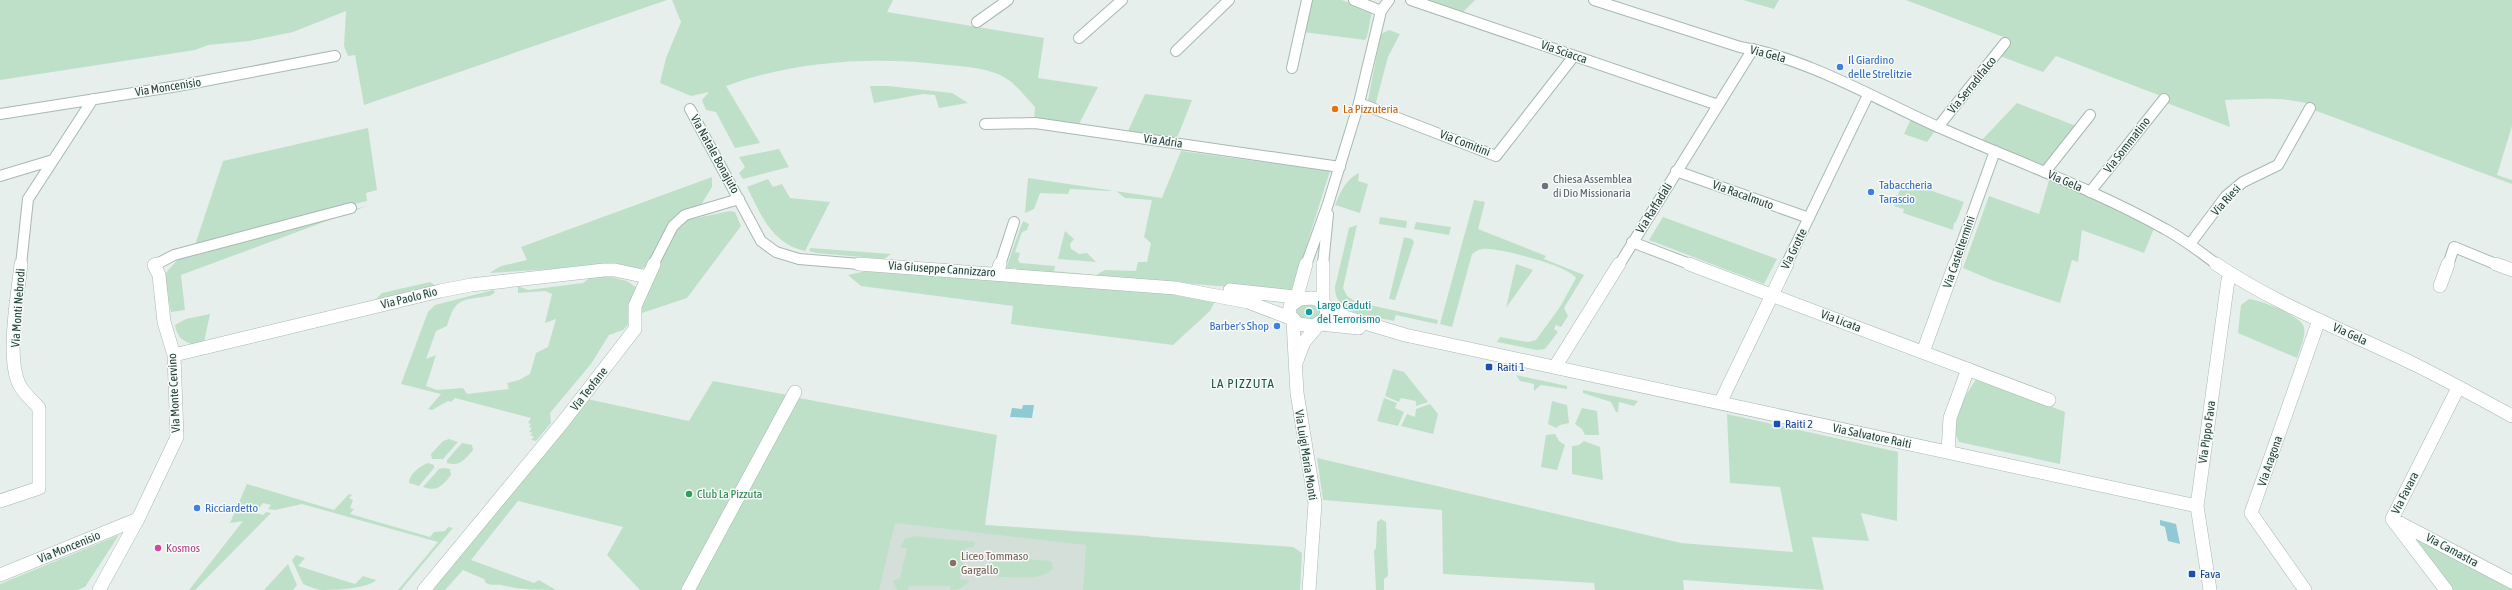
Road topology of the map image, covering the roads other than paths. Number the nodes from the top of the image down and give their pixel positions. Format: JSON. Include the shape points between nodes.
{"nodes":[{"id":1,"x":1008,"y":0,"type":"edge"},
{"id":2,"x":1122,"y":0,"type":"edge"},
{"id":3,"x":1230,"y":0,"type":"edge"},
{"id":4,"x":1307,"y":0,"type":"edge"},
{"id":5,"x":1354,"y":0,"type":"edge"},
{"id":6,"x":1389,"y":0,"type":"edge"},
{"id":7,"x":1411,"y":0,"type":"edge"},
{"id":8,"x":1594,"y":0,"type":"edge"},
{"id":9,"x":1380,"y":10,"type":"junction"},
{"id":10,"x":978,"y":22,"type":"dead end"},
{"id":11,"x":1079,"y":38,"type":"dead end"},
{"id":12,"x":2006,"y":43,"type":"dead end"},
{"id":13,"x":1753,"y":49,"type":"junction"},
{"id":14,"x":1176,"y":51,"type":"dead end"},
{"id":15,"x":335,"y":56,"type":"dead end"},
{"id":16,"x":1574,"y":56,"type":"junction"},
{"id":17,"x":1292,"y":68,"type":"dead end"},
{"id":18,"x":1868,"y":95,"type":"junction"},
{"id":19,"x":93,"y":99,"type":"junction"},
{"id":20,"x":2164,"y":99,"type":"dead end"},
{"id":21,"x":1359,"y":104,"type":"junction"},
{"id":22,"x":1718,"y":105,"type":"junction"},
{"id":23,"x":2310,"y":108,"type":"dead end"},
{"id":24,"x":690,"y":109,"type":"dead end"},
{"id":25,"x":0,"y":114,"type":"edge"},
{"id":26,"x":2090,"y":115,"type":"dead end"},
{"id":27,"x":984,"y":124,"type":"dead end"},
{"id":28,"x":1938,"y":127,"type":"junction"},
{"id":29,"x":1995,"y":152,"type":"junction"},
{"id":30,"x":53,"y":160,"type":"junction"},
{"id":31,"x":1340,"y":167,"type":"junction"},
{"id":32,"x":1676,"y":171,"type":"junction"},
{"id":33,"x":2045,"y":172,"type":"junction"},
{"id":34,"x":0,"y":176,"type":"edge"},
{"id":35,"x":2090,"y":192,"type":"junction"},
{"id":36,"x":739,"y":199,"type":"junction"},
{"id":37,"x":1328,"y":204,"type":"junction"},
{"id":38,"x":351,"y":208,"type":"dead end"},
{"id":39,"x":1809,"y":218,"type":"junction"},
{"id":40,"x":1014,"y":222,"type":"dead end"},
{"id":41,"x":1632,"y":242,"type":"junction"},
{"id":42,"x":2190,"y":244,"type":"junction"},
{"id":43,"x":2512,"y":270,"type":"edge"},
{"id":44,"x":996,"y":273,"type":"junction"},
{"id":45,"x":2233,"y":275,"type":"junction"},
{"id":46,"x":647,"y":277,"type":"junction"},
{"id":47,"x":2440,"y":286,"type":"dead end"},
{"id":48,"x":1174,"y":288,"type":"junction"},
{"id":49,"x":1772,"y":295,"type":"junction"},
{"id":50,"x":1299,"y":299,"type":"junction"},
{"id":51,"x":1324,"y":304,"type":"junction"},
{"id":52,"x":1292,"y":320,"type":"junction"},
{"id":53,"x":2319,"y":320,"type":"junction"},
{"id":54,"x":1320,"y":324,"type":"junction"},
{"id":55,"x":1405,"y":334,"type":"junction"},
{"id":56,"x":1924,"y":352,"type":"junction"},
{"id":57,"x":174,"y":355,"type":"junction"},
{"id":58,"x":1554,"y":367,"type":"junction"},
{"id":59,"x":1295,"y":368,"type":"junction"},
{"id":60,"x":1968,"y":370,"type":"junction"},
{"id":61,"x":2458,"y":388,"type":"junction"},
{"id":62,"x":795,"y":392,"type":"dead end"},
{"id":63,"x":2050,"y":400,"type":"dead end"},
{"id":64,"x":1720,"y":403,"type":"junction"},
{"id":65,"x":2512,"y":416,"type":"edge"},
{"id":66,"x":1948,"y":452,"type":"junction"},
{"id":67,"x":0,"y":501,"type":"edge"},
{"id":68,"x":2197,"y":506,"type":"junction"},
{"id":69,"x":138,"y":519,"type":"junction"},
{"id":70,"x":2392,"y":519,"type":"junction"},
{"id":71,"x":0,"y":575,"type":"edge"},
{"id":72,"x":2512,"y":582,"type":"edge"},
{"id":73,"x":99,"y":590,"type":"edge"},
{"id":74,"x":424,"y":590,"type":"edge"},
{"id":75,"x":688,"y":590,"type":"edge"},
{"id":76,"x":1309,"y":590,"type":"edge"},
{"id":77,"x":2210,"y":590,"type":"edge"},
{"id":78,"x":2305,"y":590,"type":"edge"},
{"id":79,"x":2446,"y":590,"type":"edge"}],
"edges":[{"from":1,"to":10,"type":"street"},
{"from":2,"to":11,"type":"street"},
{"from":3,"to":14,"type":"street"},
{"from":4,"to":17,"type":"street"},
{"from":5,"to":9,"type":"street"},
{"from":6,"to":9,"type":"street"},
{"from":7,"to":16,"type":"street","name":"Via Sciacca"},
{"from":8,"to":13,"type":"street","name":"Via Gela"},
{"from":9,"to":21,"type":"street"},
{"from":12,"to":28,"type":"street","name":"Via Serradifalco"},
{"from":13,"to":18,"type":"street","name":"Via Gela","via":[[1793,61]]},
{"from":13,"to":22,"type":"street","name":"Via Raffadali"},
{"from":15,"to":19,"type":"street","name":"Via Moncenisio","via":[[255,73]]},
{"from":16,"to":21,"type":"street","name":"Via Comitini","via":[[1496,156]]},
{"from":16,"to":22,"type":"street","name":"Via Sciacca"},
{"from":18,"to":28,"type":"street","name":"Via Gela"},
{"from":18,"to":39,"type":"street","name":"Via Grotte"},
{"from":19,"to":25,"type":"street","name":"Via Moncenisio"},
{"from":19,"to":30,"type":"street","name":"Via Monti Nebrodi"},
{"from":20,"to":35,"type":"street","name":"Via Sommatino"},
{"from":21,"to":31,"type":"street"},
{"from":22,"to":32,"type":"street","name":"Via Raffadali"},
{"from":23,"to":42,"type":"street","name":"Via Riesi","via":[[2278,165],[2242,182],[2226,196]]},
{"from":24,"to":36,"type":"street","name":"Via Natale Bonajuto"},
{"from":26,"to":33,"type":"street"},
{"from":27,"to":31,"type":"street","name":"Via Adria","via":[[1035,123]]},
{"from":28,"to":29,"type":"street","name":"Via Gela"},
{"from":29,"to":33,"type":"street","name":"Via Gela"},
{"from":29,"to":56,"type":"street","name":"Via Casteltermini"},
{"from":30,"to":34,"type":"street"},
{"from":30,"to":67,"type":"street","name":"Via Monti Nebrodi","via":[[28,199],[14,328],[14,367],[19,385],[39,408],[39,488]]},
{"from":31,"to":37,"type":"street"},
{"from":32,"to":39,"type":"street","name":"Via Racalmuto"},
{"from":32,"to":41,"type":"street","name":"Via Raffadali"},
{"from":33,"to":35,"type":"street","name":"Via Gela"},
{"from":35,"to":42,"type":"street","name":"Via Gela","via":[[2166,229]]},
{"from":36,"to":44,"type":"street","name":"Via Giuseppe Cannizzaro","via":[[761,241],[776,252],[799,259]]},
{"from":36,"to":46,"type":"street","name":"Via Teofane","via":[[685,215],[678,220]]},
{"from":37,"to":50,"type":"street","via":[[1312,244]]},
{"from":37,"to":51,"type":"street","via":[[1322,278]]},
{"from":38,"to":57,"type":"street","name":"Via Monte Cervino","via":[[174,255],[154,265],[159,276],[164,322]]},
{"from":39,"to":49,"type":"street","name":"Via Grotte"},
{"from":40,"to":44,"type":"street"},
{"from":41,"to":49,"type":"street","name":"Via Licata"},
{"from":41,"to":58,"type":"street","name":"Via Raffadali"},
{"from":42,"to":45,"type":"street","name":"Via Gela"},
{"from":43,"to":47,"type":"street","via":[[2454,247]]},
{"from":44,"to":48,"type":"street","name":"Via Giuseppe Cannizzaro"},
{"from":45,"to":53,"type":"street","name":"Via Gela"},
{"from":45,"to":68,"type":"street","name":"Via Pippo Fava","via":[[2228,280]]},
{"from":46,"to":57,"type":"street","name":"Via Paolo Rio","via":[[604,270],[471,285]]},
{"from":46,"to":74,"type":"street","name":"Via Teofane","via":[[635,306],[635,329],[563,422]]},
{"from":48,"to":50,"type":"street","via":[[1213,289]]},
{"from":48,"to":52,"type":"street","via":[[1225,295],[1265,307]]},
{"from":49,"to":56,"type":"street","name":"Via Licata"},
{"from":49,"to":64,"type":"street","name":"Via Grotte"},
{"from":50,"to":51,"type":"street","via":[[1317,299]]},
{"from":50,"to":52,"type":"street","via":[[1288,310]]},
{"from":51,"to":54,"type":"street","via":[[1327,318]]},
{"from":51,"to":55,"type":"street","via":[[1345,317]]},
{"from":52,"to":54,"type":"street","via":[[1308,326]]},
{"from":52,"to":59,"type":"street","name":"Via Luigi Maria Monti"},
{"from":53,"to":61,"type":"street","name":"Via Gela","via":[[2418,366]]},
{"from":53,"to":78,"type":"street","name":"Via Aragona","via":[[2251,513]]},
{"from":54,"to":55,"type":"street"},
{"from":54,"to":59,"type":"street","via":[[1304,342]]},
{"from":55,"to":58,"type":"street","name":"Via Salvatore Raiti"},
{"from":56,"to":60,"type":"street","name":"Via Licata"},
{"from":57,"to":69,"type":"street","name":"Via Monte Cervino","via":[[177,437]]},
{"from":58,"to":64,"type":"street","name":"Via Salvatore Raiti"},
{"from":59,"to":76,"type":"street","name":"Via Luigi Maria Monti","via":[[1315,502]]},
{"from":60,"to":63,"type":"street","name":"Via Licata"},
{"from":60,"to":66,"type":"street","via":[[1949,414]]},
{"from":61,"to":65,"type":"street","name":"Via Gela"},
{"from":61,"to":70,"type":"street","name":"Via Favara"},
{"from":62,"to":75,"type":"street"},
{"from":64,"to":66,"type":"street","name":"Via Salvatore Raiti"},
{"from":66,"to":68,"type":"street","name":"Via Salvatore Raiti"},
{"from":68,"to":77,"type":"street","name":"Via Pippo Fava"},
{"from":69,"to":71,"type":"street","name":"Via Moncenisio"},
{"from":69,"to":73,"type":"street","name":"Via Monte Cervino"},
{"from":70,"to":72,"type":"street","name":"Via Camastra"},
{"from":70,"to":79,"type":"street","name":"Via Favara"}]}
